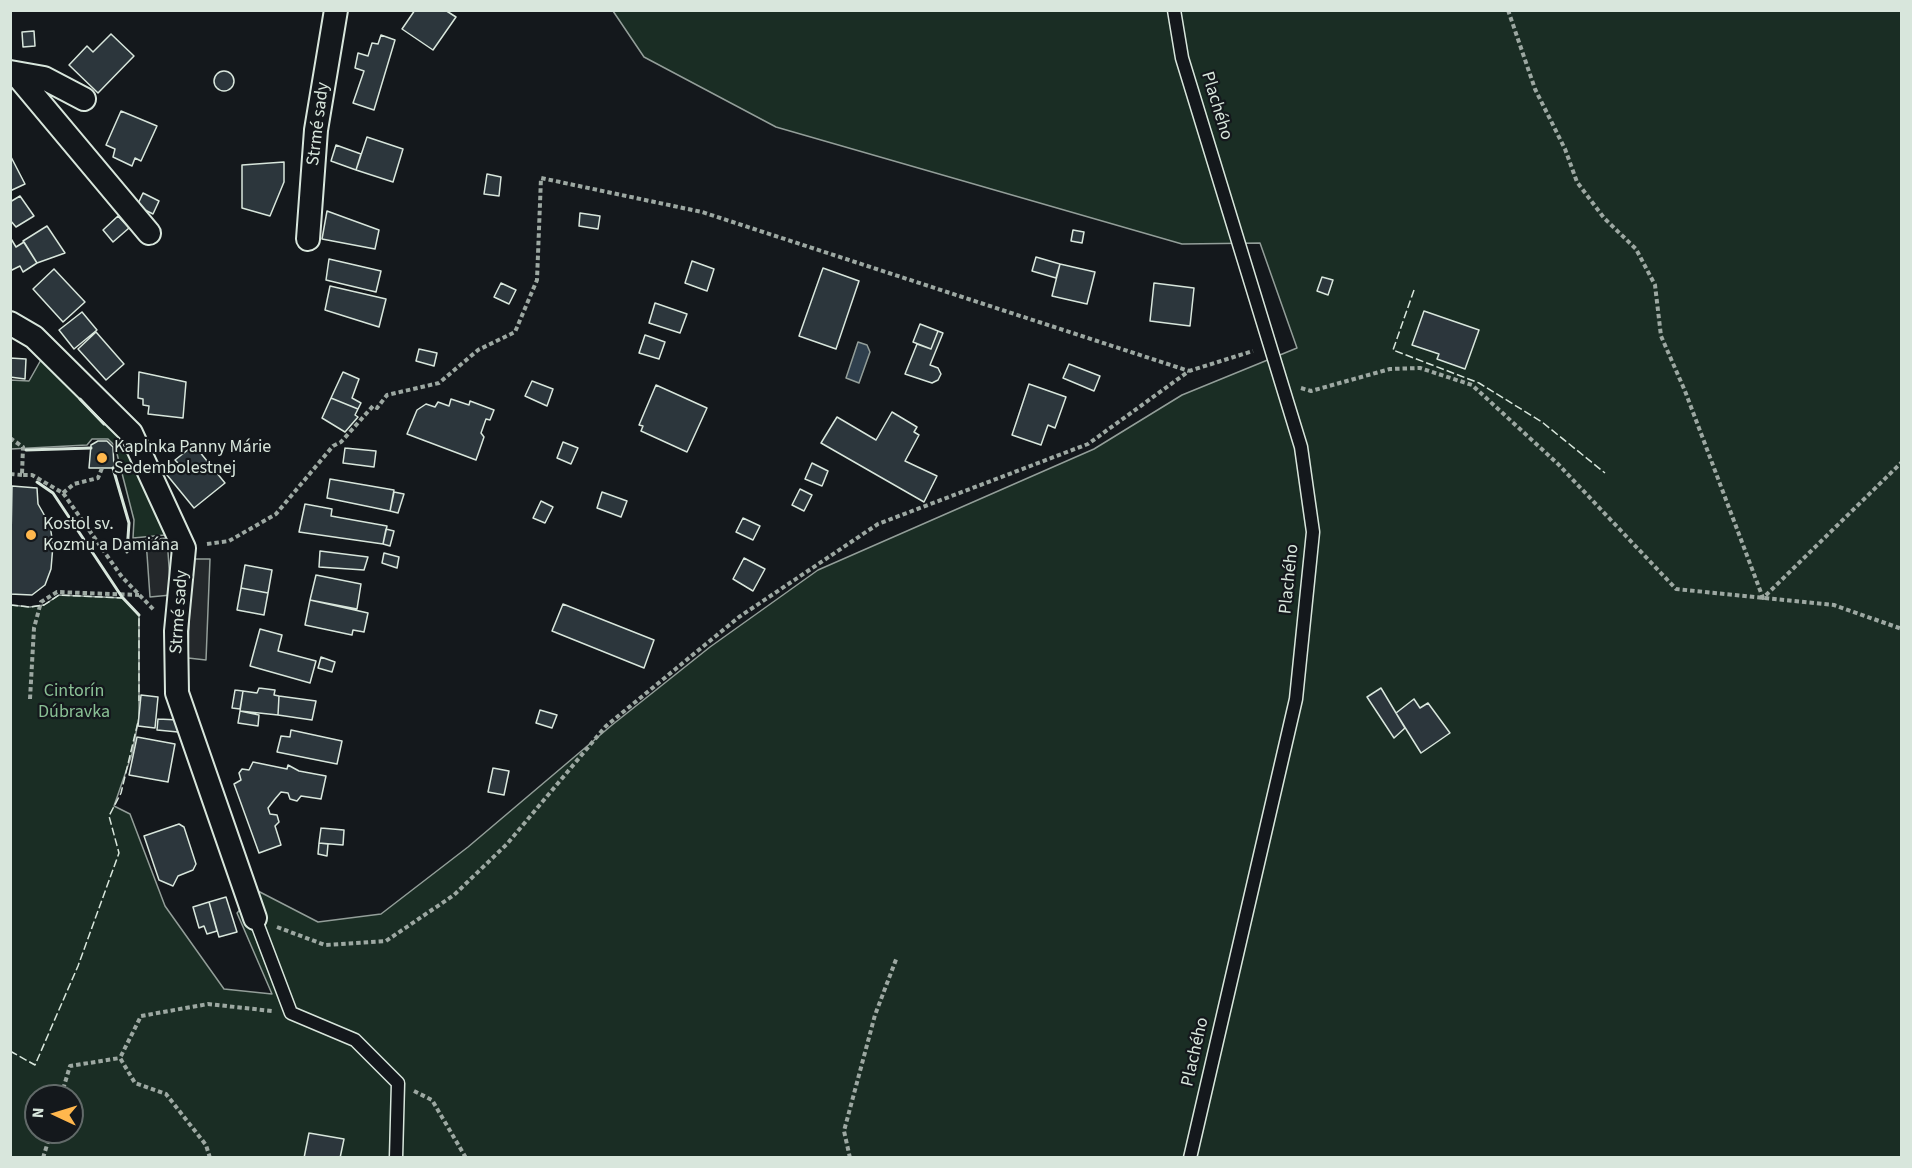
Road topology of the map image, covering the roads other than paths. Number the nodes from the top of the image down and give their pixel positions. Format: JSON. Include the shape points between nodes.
{"nodes":[{"id":1,"x":336,"y":10,"type":"edge"},
{"id":2,"x":1174,"y":10,"type":"edge"},
{"id":3,"x":13,"y":72,"type":"edge"},
{"id":4,"x":84,"y":99,"type":"dead end"},
{"id":5,"x":149,"y":233,"type":"dead end"},
{"id":6,"x":308,"y":239,"type":"dead end"},
{"id":7,"x":10,"y":323,"type":"edge"},
{"id":8,"x":255,"y":918,"type":"joint"},
{"id":9,"x":396,"y":1158,"type":"edge"},
{"id":10,"x":1190,"y":1158,"type":"edge"}],
"edges":[{"from":1,"to":6,"type":"street","name":"Strmé sady","via":[[316,130]]},
{"from":2,"to":10,"type":"lane","name":"Plachého","via":[[1182,58],[1301,447],[1313,532],[1296,699]]},
{"from":3,"to":4,"type":"street","via":[[44,78]]},
{"from":3,"to":5,"type":"street"},
{"from":7,"to":8,"type":"street","name":"Strmé sady","via":[[33,337],[131,433],[184,548],[176,631],[177,693]]},
{"from":8,"to":9,"type":"lane","via":[[291,1013],[355,1040],[398,1083]]}]}
